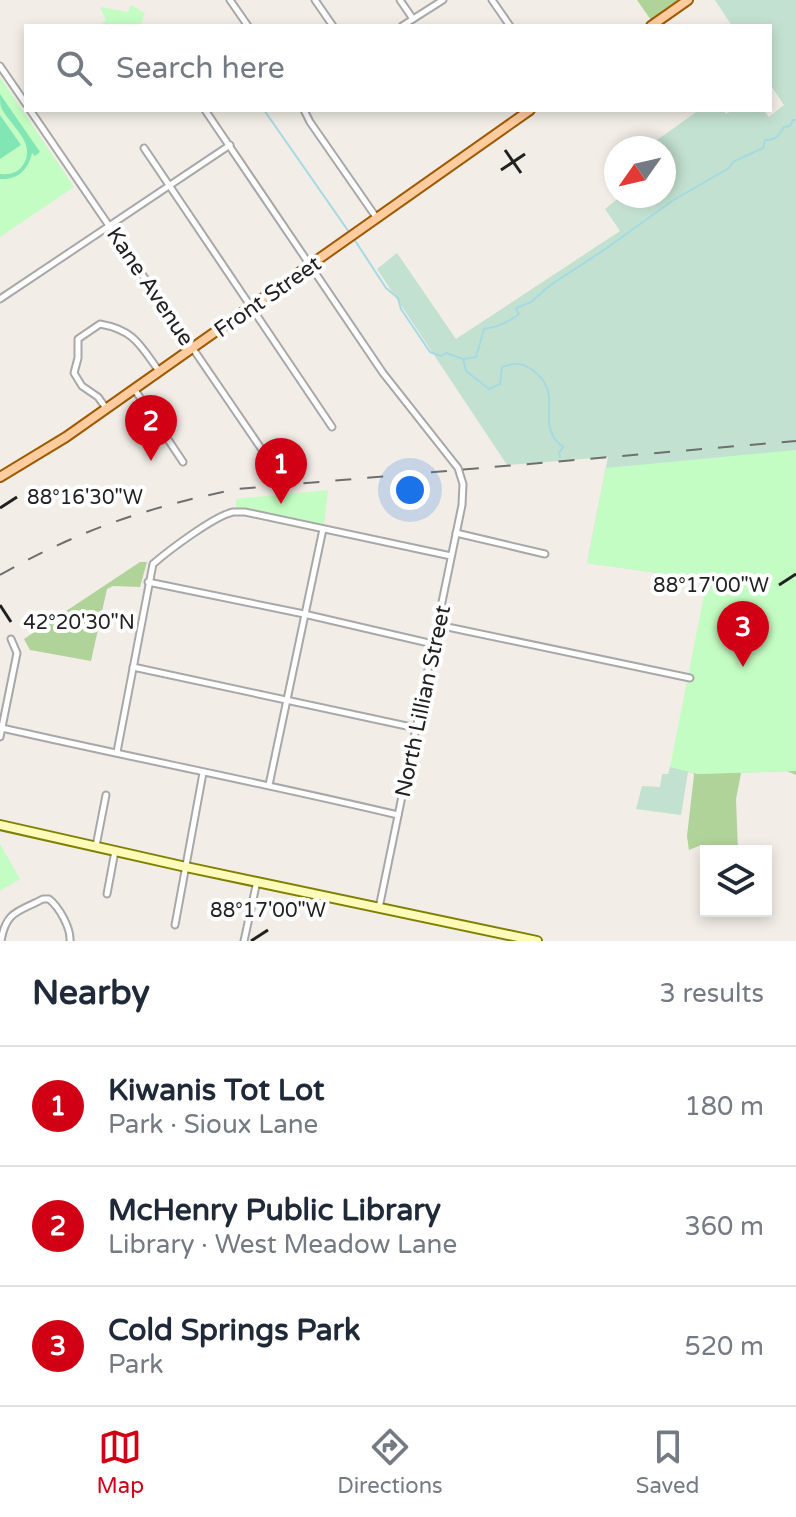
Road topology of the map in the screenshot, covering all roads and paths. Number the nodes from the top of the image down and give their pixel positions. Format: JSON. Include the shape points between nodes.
{"nodes":[{"id":1,"x":230,"y":0,"type":"edge"},
{"id":2,"x":315,"y":0,"type":"edge"},
{"id":3,"x":400,"y":0,"type":"edge"},
{"id":4,"x":443,"y":0,"type":"edge"},
{"id":5,"x":492,"y":0,"type":"edge"},
{"id":6,"x":688,"y":0,"type":"edge"},
{"id":7,"x":413,"y":19,"type":"junction"},
{"id":8,"x":247,"y":24,"type":"edge"},
{"id":9,"x":332,"y":24,"type":"edge"},
{"id":10,"x":405,"y":24,"type":"edge"},
{"id":11,"x":509,"y":24,"type":"edge"},
{"id":12,"x":654,"y":24,"type":"edge"},
{"id":13,"x":0,"y":66,"type":"edge"},
{"id":14,"x":24,"y":101,"type":"edge"},
{"id":15,"x":31,"y":112,"type":"edge"},
{"id":16,"x":206,"y":112,"type":"edge"},
{"id":17,"x":305,"y":112,"type":"edge"},
{"id":18,"x":527,"y":112,"type":"edge"},
{"id":19,"x":230,"y":145,"type":"junction"},
{"id":20,"x":144,"y":148,"type":"dead end"},
{"id":21,"x":170,"y":186,"type":"junction"},
{"id":22,"x":377,"y":218,"type":"junction"},
{"id":23,"x":109,"y":226,"type":"junction"},
{"id":24,"x":311,"y":265,"type":"junction"},
{"id":25,"x":0,"y":299,"type":"edge"},
{"id":26,"x":251,"y":307,"type":"junction"},
{"id":27,"x":192,"y":348,"type":"junction"},
{"id":28,"x":159,"y":371,"type":"junction"},
{"id":29,"x":134,"y":389,"type":"junction"},
{"id":30,"x":106,"y":408,"type":"junction"},
{"id":31,"x":332,"y":427,"type":"dead end"},
{"id":32,"x":183,"y":462,"type":"dead end"},
{"id":33,"x":271,"y":463,"type":"dead end"},
{"id":34,"x":0,"y":477,"type":"edge"},
{"id":35,"x":323,"y":529,"type":"junction"},
{"id":36,"x":456,"y":533,"type":"junction"},
{"id":37,"x":545,"y":554,"type":"dead end"},
{"id":38,"x":451,"y":556,"type":"junction"},
{"id":39,"x":148,"y":582,"type":"junction"},
{"id":40,"x":304,"y":614,"type":"junction"},
{"id":41,"x":438,"y":625,"type":"junction"},
{"id":42,"x":11,"y":639,"type":"dead end"},
{"id":43,"x":433,"y":644,"type":"junction"},
{"id":44,"x":133,"y":667,"type":"junction"},
{"id":45,"x":690,"y":678,"type":"dead end"},
{"id":46,"x":287,"y":701,"type":"junction"},
{"id":47,"x":2,"y":728,"type":"edge"},
{"id":48,"x":416,"y":728,"type":"junction"},
{"id":49,"x":0,"y":737,"type":"edge"},
{"id":50,"x":117,"y":752,"type":"junction"},
{"id":51,"x":203,"y":772,"type":"junction"},
{"id":52,"x":269,"y":785,"type":"junction"},
{"id":53,"x":106,"y":795,"type":"dead end"},
{"id":54,"x":398,"y":815,"type":"junction"},
{"id":55,"x":0,"y":825,"type":"edge"},
{"id":56,"x":96,"y":846,"type":"junction"},
{"id":57,"x":115,"y":850,"type":"junction"},
{"id":58,"x":186,"y":867,"type":"junction"},
{"id":59,"x":257,"y":881,"type":"junction"},
{"id":60,"x":107,"y":894,"type":"dead end"},
{"id":61,"x":379,"y":909,"type":"junction"},
{"id":62,"x":175,"y":925,"type":"dead end"},
{"id":63,"x":1,"y":941,"type":"edge"},
{"id":64,"x":70,"y":941,"type":"edge"},
{"id":65,"x":244,"y":941,"type":"edge"},
{"id":66,"x":537,"y":941,"type":"edge"}],
"edges":[{"from":1,"to":8,"type":"street"},
{"from":2,"to":9,"type":"street"},
{"from":3,"to":7,"type":"street"},
{"from":4,"to":7,"type":"street"},
{"from":5,"to":11,"type":"street"},
{"from":6,"to":12,"type":"main road"},
{"from":7,"to":10,"type":"street"},
{"from":13,"to":14,"type":"street"},
{"from":15,"to":23,"type":"street","name":"Kane Avenue"},
{"from":16,"to":19,"type":"street"},
{"from":17,"to":22,"type":"street"},
{"from":18,"to":22,"type":"main road","name":"Front Street"},
{"from":19,"to":21,"type":"street"},
{"from":19,"to":24,"type":"street"},
{"from":20,"to":21,"type":"street"},
{"from":21,"to":23,"type":"street"},
{"from":21,"to":26,"type":"street"},
{"from":22,"to":24,"type":"main road","name":"Front Street"},
{"from":23,"to":25,"type":"street"},
{"from":23,"to":27,"type":"street","name":"Kane Avenue"},
{"from":24,"to":26,"type":"main road","name":"Front Street"},
{"from":24,"to":36,"type":"street","name":"North Lillian Street","via":[[383,373],[458,468],[463,494]]},
{"from":26,"to":27,"type":"main road","name":"Front Street"},
{"from":26,"to":31,"type":"street"},
{"from":27,"to":28,"type":"main road","name":"Front Street"},
{"from":27,"to":33,"type":"street","name":"Kane Avenue"},
{"from":28,"to":29,"type":"main road","name":"Front Street"},
{"from":28,"to":30,"type":"street","via":[[135,338],[116,327],[100,324],[78,339],[76,378]]},
{"from":29,"to":30,"type":"main road","name":"Front Street"},
{"from":29,"to":32,"type":"street"},
{"from":30,"to":34,"type":"main road","name":"Front Street"},
{"from":35,"to":38,"type":"street"},
{"from":35,"to":39,"type":"street","via":[[233,512],[166,553],[153,564]]},
{"from":35,"to":40,"type":"street"},
{"from":36,"to":37,"type":"street"},
{"from":36,"to":38,"type":"street","name":"North Lillian Street"},
{"from":38,"to":41,"type":"street","name":"North Lillian Street"},
{"from":39,"to":40,"type":"street"},
{"from":39,"to":44,"type":"street"},
{"from":40,"to":43,"type":"street"},
{"from":40,"to":46,"type":"street"},
{"from":41,"to":43,"type":"street","name":"North Lillian Street"},
{"from":41,"to":45,"type":"street"},
{"from":42,"to":47,"type":"street","via":[[17,653]]},
{"from":43,"to":48,"type":"street","name":"North Lillian Street"},
{"from":44,"to":46,"type":"street"},
{"from":44,"to":50,"type":"street"},
{"from":46,"to":48,"type":"street"},
{"from":46,"to":52,"type":"street"},
{"from":47,"to":49,"type":"street"},
{"from":47,"to":50,"type":"street"},
{"from":48,"to":54,"type":"street","name":"North Lillian Street"},
{"from":50,"to":51,"type":"street"},
{"from":51,"to":52,"type":"street"},
{"from":51,"to":58,"type":"street"},
{"from":52,"to":54,"type":"street"},
{"from":53,"to":56,"type":"street"},
{"from":54,"to":61,"type":"street","name":"North Lillian Street"},
{"from":55,"to":56,"type":"street"},
{"from":56,"to":57,"type":"street"},
{"from":57,"to":58,"type":"street"},
{"from":57,"to":60,"type":"street"},
{"from":58,"to":59,"type":"street"},
{"from":58,"to":62,"type":"street"},
{"from":59,"to":61,"type":"street"},
{"from":59,"to":65,"type":"street"},
{"from":61,"to":66,"type":"street"},
{"from":63,"to":64,"type":"street","via":[[9,916],[43,899],[54,903]]}]}
